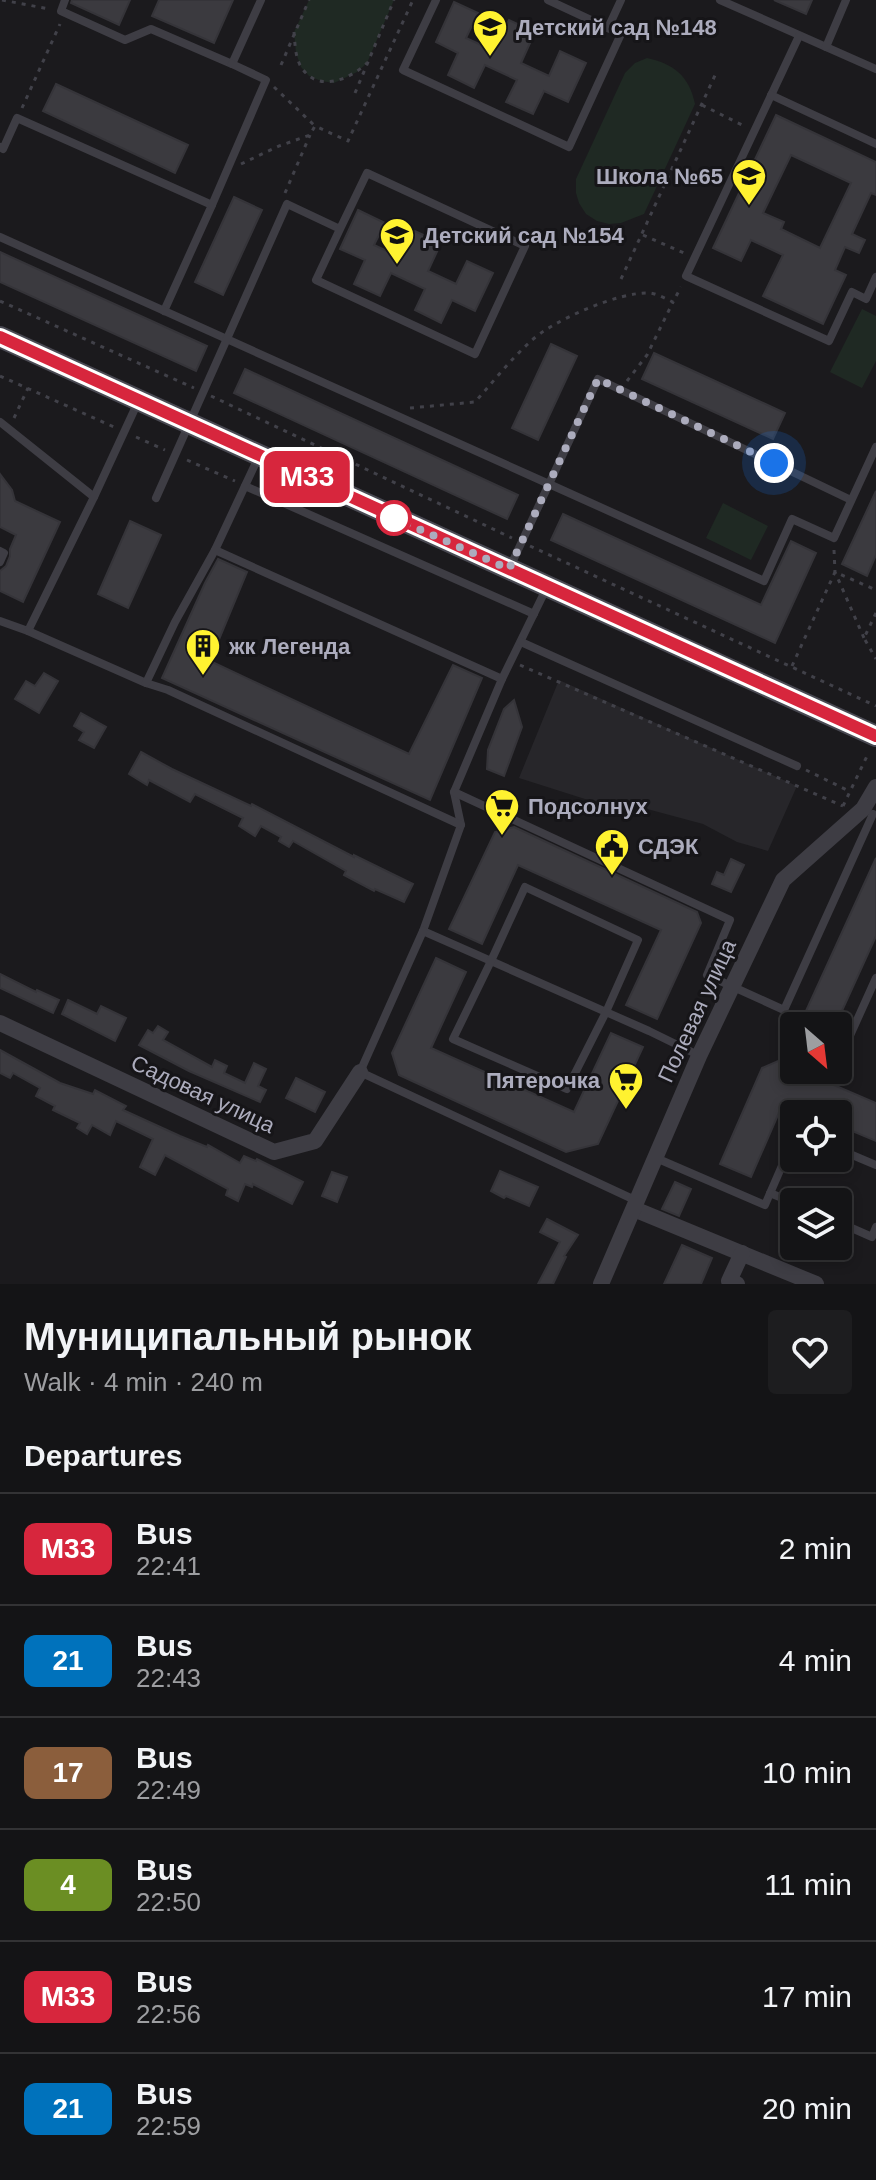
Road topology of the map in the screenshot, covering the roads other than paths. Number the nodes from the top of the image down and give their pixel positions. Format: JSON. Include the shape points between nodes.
{"nodes":[{"id":1,"x":65,"y":0,"type":"edge"},
{"id":2,"x":261,"y":0,"type":"edge"},
{"id":3,"x":436,"y":0,"type":"edge"},
{"id":4,"x":548,"y":0,"type":"edge"},
{"id":5,"x":621,"y":0,"type":"edge"},
{"id":6,"x":720,"y":0,"type":"edge"},
{"id":7,"x":846,"y":0,"type":"edge"},
{"id":8,"x":608,"y":28,"type":"junction"},
{"id":9,"x":799,"y":36,"type":"junction"},
{"id":10,"x":826,"y":47,"type":"junction"},
{"id":11,"x":232,"y":64,"type":"junction"},
{"id":12,"x":876,"y":69,"type":"edge"},
{"id":13,"x":771,"y":95,"type":"junction"},
{"id":14,"x":876,"y":144,"type":"edge"},
{"id":15,"x":1,"y":151,"type":"edge"},
{"id":16,"x":212,"y":205,"type":"junction"},
{"id":17,"x":340,"y":229,"type":"junction"},
{"id":18,"x":0,"y":237,"type":"edge"},
{"id":19,"x":876,"y":277,"type":"edge"},
{"id":20,"x":164,"y":311,"type":"junction"},
{"id":21,"x":0,"y":337,"type":"edge"},
{"id":22,"x":228,"y":340,"type":"junction"},
{"id":23,"x":138,"y":400,"type":"junction"},
{"id":24,"x":0,"y":422,"type":"edge"},
{"id":25,"x":189,"y":424,"type":"junction"},
{"id":26,"x":876,"y":447,"type":"edge"},
{"id":27,"x":260,"y":455,"type":"junction"},
{"id":28,"x":549,"y":484,"type":"junction"},
{"id":29,"x":245,"y":486,"type":"junction"},
{"id":30,"x":94,"y":497,"type":"junction"},
{"id":31,"x":156,"y":498,"type":"dead end"},
{"id":32,"x":851,"y":500,"type":"junction"},
{"id":33,"x":215,"y":550,"type":"junction"},
{"id":34,"x":0,"y":551,"type":"edge"},
{"id":35,"x":0,"y":562,"type":"edge"},
{"id":36,"x":509,"y":569,"type":"junction"},
{"id":37,"x":547,"y":587,"type":"junction"},
{"id":38,"x":534,"y":614,"type":"junction"},
{"id":39,"x":0,"y":621,"type":"edge"},
{"id":40,"x":28,"y":631,"type":"junction"},
{"id":41,"x":521,"y":642,"type":"junction"},
{"id":42,"x":502,"y":679,"type":"junction"},
{"id":43,"x":146,"y":683,"type":"junction"},
{"id":44,"x":873,"y":744,"type":"edge"},
{"id":45,"x":797,"y":766,"type":"road end"},
{"id":46,"x":876,"y":787,"type":"edge"},
{"id":47,"x":454,"y":792,"type":"junction"},
{"id":48,"x":871,"y":813,"type":"edge"},
{"id":49,"x":461,"y":825,"type":"junction"},
{"id":50,"x":423,"y":931,"type":"junction"},
{"id":51,"x":491,"y":961,"type":"junction"},
{"id":52,"x":876,"y":978,"type":"edge"},
{"id":53,"x":732,"y":986,"type":"junction"},
{"id":54,"x":606,"y":1012,"type":"junction"},
{"id":55,"x":0,"y":1023,"type":"edge"},
{"id":56,"x":852,"y":1031,"type":"edge"},
{"id":57,"x":699,"y":1056,"type":"junction"},
{"id":58,"x":360,"y":1072,"type":"junction"},
{"id":59,"x":852,"y":1155,"type":"edge"},
{"id":60,"x":656,"y":1158,"type":"junction"},
{"id":61,"x":876,"y":1165,"type":"edge"},
{"id":62,"x":780,"y":1170,"type":"edge"},
{"id":63,"x":770,"y":1193,"type":"junction"},
{"id":64,"x":780,"y":1197,"type":"edge"},
{"id":65,"x":636,"y":1205,"type":"junction"},
{"id":66,"x":876,"y":1227,"type":"edge"},
{"id":67,"x":852,"y":1228,"type":"edge"},
{"id":68,"x":742,"y":1253,"type":"junction"},
{"id":69,"x":601,"y":1284,"type":"edge"},
{"id":70,"x":737,"y":1284,"type":"edge"},
{"id":71,"x":816,"y":1284,"type":"edge"}],
"edges":[{"from":1,"to":11,"type":"lane","via":[[63,12],[125,40],[151,29]]},
{"from":2,"to":11,"type":"lane"},
{"from":3,"to":8,"type":"lane","via":[[403,70],[569,147],[621,34]]},
{"from":4,"to":8,"type":"lane"},
{"from":5,"to":8,"type":"lane"},
{"from":6,"to":9,"type":"lane"},
{"from":7,"to":10,"type":"lane"},
{"from":9,"to":10,"type":"lane"},
{"from":9,"to":13,"type":"lane"},
{"from":10,"to":12,"type":"lane"},
{"from":11,"to":16,"type":"lane","via":[[266,80]]},
{"from":13,"to":14,"type":"lane"},
{"from":13,"to":19,"type":"lane","via":[[686,276],[829,341],[852,292],[866,299]]},
{"from":15,"to":16,"type":"lane","via":[[17,118]]},
{"from":16,"to":20,"type":"lane"},
{"from":17,"to":17,"type":"lane","via":[[367,173],[525,246],[475,354],[316,280]]},
{"from":17,"to":22,"type":"lane","via":[[287,204]]},
{"from":18,"to":20,"type":"lane"},
{"from":20,"to":22,"type":"lane"},
{"from":21,"to":23,"type":"main road"},
{"from":22,"to":25,"type":"lane"},
{"from":22,"to":28,"type":"lane"},
{"from":23,"to":25,"type":"main road"},
{"from":23,"to":30,"type":"lane"},
{"from":24,"to":30,"type":"lane"},
{"from":25,"to":27,"type":"main road"},
{"from":25,"to":31,"type":"lane"},
{"from":26,"to":32,"type":"lane"},
{"from":27,"to":29,"type":"lane"},
{"from":27,"to":36,"type":"main road"},
{"from":28,"to":32,"type":"lane","via":[[764,581],[792,519],[834,538]]},
{"from":28,"to":32,"type":"lane","via":[[598,379]]},
{"from":28,"to":36,"type":"lane"},
{"from":29,"to":33,"type":"lane"},
{"from":29,"to":38,"type":"lane"},
{"from":30,"to":40,"type":"lane"},
{"from":33,"to":42,"type":"lane"},
{"from":33,"to":43,"type":"lane"},
{"from":34,"to":35,"type":"lane"},
{"from":36,"to":37,"type":"main road"},
{"from":37,"to":38,"type":"lane"},
{"from":37,"to":44,"type":"main road"},
{"from":38,"to":41,"type":"lane"},
{"from":39,"to":40,"type":"lane"},
{"from":40,"to":43,"type":"lane"},
{"from":41,"to":42,"type":"lane"},
{"from":41,"to":45,"type":"lane"},
{"from":42,"to":47,"type":"lane"},
{"from":43,"to":49,"type":"lane"},
{"from":46,"to":48,"type":"street","name":"Полевая улица"},
{"from":47,"to":49,"type":"lane"},
{"from":47,"to":53,"type":"lane","via":[[730,920],[707,975]]},
{"from":48,"to":53,"type":"street","name":"Полевая улица","via":[[783,880]]},
{"from":48,"to":53,"type":"lane","via":[[784,1010]]},
{"from":49,"to":50,"type":"lane"},
{"from":50,"to":51,"type":"lane"},
{"from":50,"to":58,"type":"lane"},
{"from":51,"to":54,"type":"lane"},
{"from":51,"to":54,"type":"lane","via":[[525,887],[638,940]]},
{"from":51,"to":54,"type":"lane","via":[[453,1039],[567,1089]]},
{"from":52,"to":56,"type":"lane"},
{"from":53,"to":57,"type":"street","name":"Полевая улица"},
{"from":54,"to":57,"type":"lane"},
{"from":55,"to":58,"type":"street","name":"Садовая улица","via":[[274,1152],[315,1141]]},
{"from":57,"to":60,"type":"street","name":"Полевая улица"},
{"from":58,"to":65,"type":"lane"},
{"from":59,"to":61,"type":"lane"},
{"from":60,"to":63,"type":"lane","via":[[765,1205]]},
{"from":60,"to":65,"type":"street","name":"Полевая улица"},
{"from":62,"to":63,"type":"lane"},
{"from":63,"to":64,"type":"lane"},
{"from":65,"to":68,"type":"street"},
{"from":65,"to":69,"type":"street","name":"Полевая улица"},
{"from":66,"to":67,"type":"lane","via":[[872,1237]]},
{"from":68,"to":70,"type":"street","via":[[729,1281]]},
{"from":68,"to":71,"type":"street"}]}
